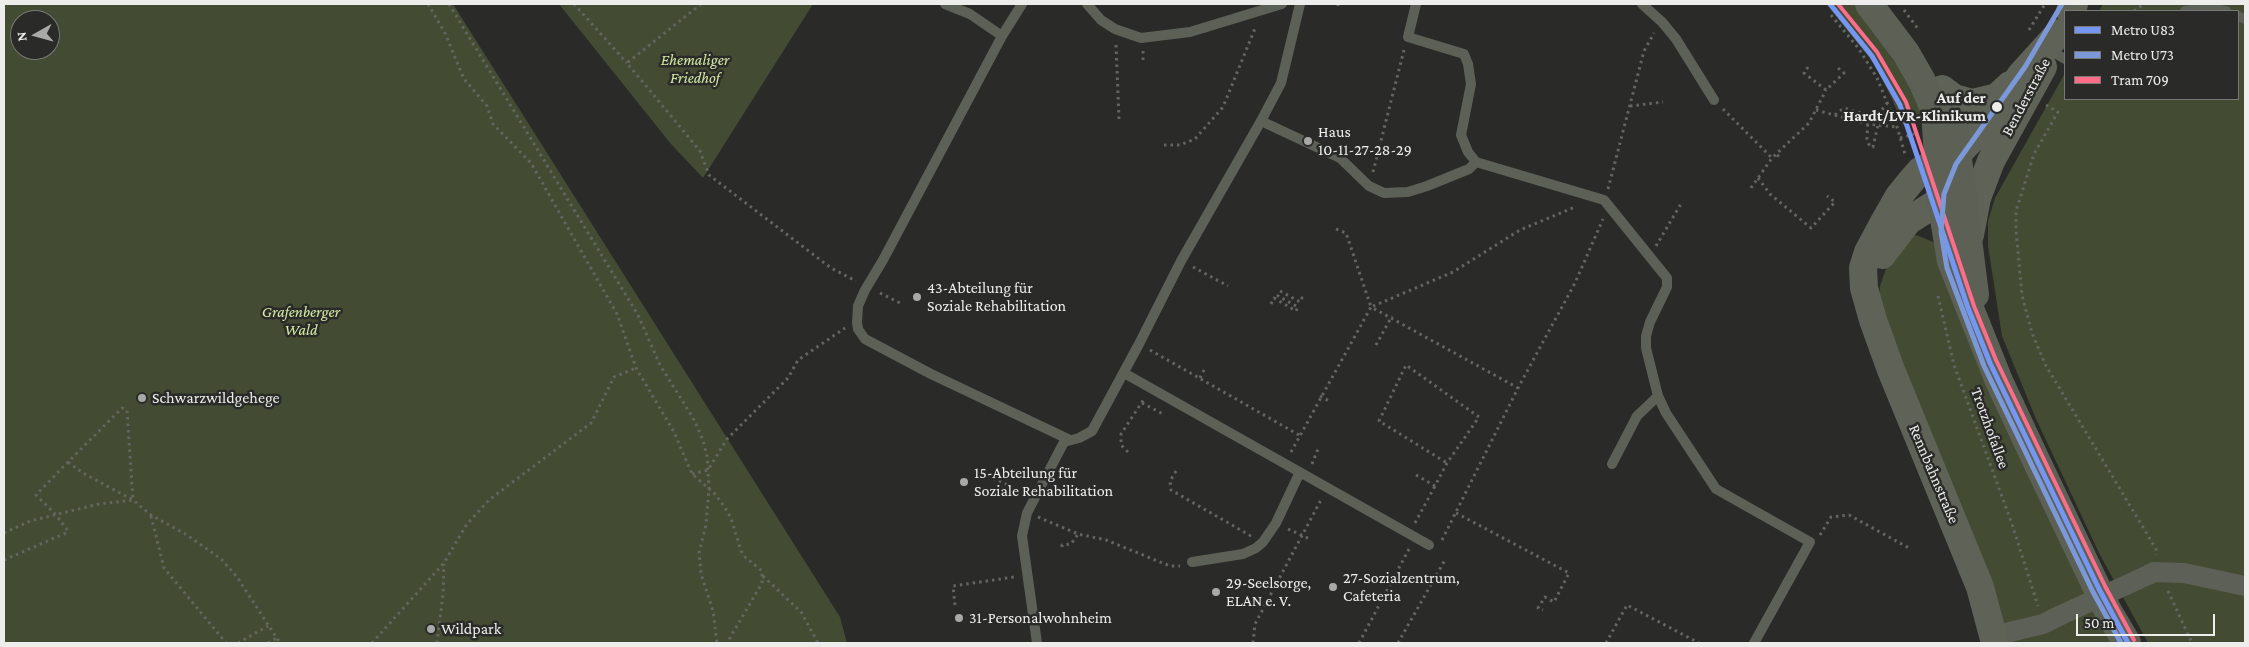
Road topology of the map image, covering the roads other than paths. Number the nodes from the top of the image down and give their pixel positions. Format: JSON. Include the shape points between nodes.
{"nodes":[{"id":1,"x":945,"y":4,"type":"edge"},
{"id":2,"x":1022,"y":4,"type":"edge"},
{"id":3,"x":1087,"y":4,"type":"edge"},
{"id":4,"x":1282,"y":4,"type":"edge"},
{"id":5,"x":1300,"y":4,"type":"edge"},
{"id":6,"x":1416,"y":4,"type":"edge"},
{"id":7,"x":1642,"y":4,"type":"edge"},
{"id":8,"x":1869,"y":4,"type":"edge"},
{"id":9,"x":1885,"y":4,"type":"edge"},
{"id":10,"x":2191,"y":10,"type":"edge"},
{"id":11,"x":2222,"y":10,"type":"edge"},
{"id":12,"x":2062,"y":35,"type":"edge"},
{"id":13,"x":1002,"y":36,"type":"junction"},
{"id":14,"x":2021,"y":75,"type":"junction"},
{"id":15,"x":1942,"y":89,"type":"junction"},
{"id":16,"x":1714,"y":100,"type":"road end"},
{"id":17,"x":1261,"y":121,"type":"junction"},
{"id":18,"x":1991,"y":161,"type":"junction"},
{"id":19,"x":1476,"y":162,"type":"junction"},
{"id":20,"x":1951,"y":173,"type":"junction"},
{"id":21,"x":1969,"y":237,"type":"junction"},
{"id":22,"x":1869,"y":306,"type":"junction"},
{"id":23,"x":1978,"y":326,"type":"junction"},
{"id":24,"x":1124,"y":374,"type":"junction"},
{"id":25,"x":1658,"y":396,"type":"junction"},
{"id":26,"x":1068,"y":440,"type":"junction"},
{"id":27,"x":1612,"y":464,"type":"dead end"},
{"id":28,"x":1300,"y":472,"type":"junction"},
{"id":29,"x":1429,"y":545,"type":"dead end"},
{"id":30,"x":1192,"y":562,"type":"road end"},
{"id":31,"x":2245,"y":586,"type":"edge"},
{"id":32,"x":1994,"y":640,"type":"edge"},
{"id":33,"x":1037,"y":643,"type":"edge"},
{"id":34,"x":1754,"y":643,"type":"edge"},
{"id":35,"x":2127,"y":643,"type":"edge"}],
"edges":[{"from":1,"to":13,"type":"lane","via":[[970,14]]},
{"from":2,"to":13,"type":"lane"},
{"from":3,"to":4,"type":"lane","via":[[1101,20],[1115,29],[1141,38],[1181,33]]},
{"from":5,"to":17,"type":"lane","via":[[1281,83]]},
{"from":6,"to":19,"type":"lane","via":[[1408,37],[1464,54],[1471,84],[1461,135]]},
{"from":7,"to":16,"type":"lane","via":[[1676,39]]},
{"from":8,"to":20,"type":"main road","via":[[1906,53],[1922,81],[1935,111]]},
{"from":9,"to":15,"type":"main road","via":[[1922,54]]},
{"from":10,"to":11,"type":"lane","via":[[2209,7]]},
{"from":12,"to":14,"type":"street","name":"Benderstraße"},
{"from":12,"to":18,"type":"street","name":"Benderstraße"},
{"from":13,"to":26,"type":"lane","via":[[867,287],[858,306],[857,322],[866,339]]},
{"from":14,"to":15,"type":"street","via":[[1997,97],[1982,102],[1963,101]]},
{"from":14,"to":20,"type":"street","name":"Benderstraße","via":[[1982,129],[1962,149]]},
{"from":15,"to":20,"type":"main road","via":[[1951,113]]},
{"from":17,"to":19,"type":"lane","via":[[1340,158],[1369,186],[1390,194],[1427,186],[1469,169]]},
{"from":17,"to":24,"type":"lane","via":[[1181,261]]},
{"from":18,"to":20,"type":"street","name":"Benderstraße"},
{"from":18,"to":21,"type":"street","name":"Benderstraße","via":[[1977,198]]},
{"from":19,"to":25,"type":"lane","via":[[1606,203],[1667,278],[1668,283],[1646,336]]},
{"from":20,"to":21,"type":"main road"},
{"from":20,"to":22,"type":"street","name":"Rennbahnstraße","via":[[1888,245],[1870,285]]},
{"from":20,"to":22,"type":"street","name":"Rennbahnstraße","via":[[1920,171],[1906,187],[1868,252],[1863,268]]},
{"from":20,"to":23,"type":"main road","via":[[1952,260]]},
{"from":21,"to":23,"type":"main road"},
{"from":22,"to":32,"type":"street","name":"Rennbahnstraße","via":[[1891,370],[1980,587]]},
{"from":23,"to":35,"type":"main road","via":[[2034,456],[2108,611]]},
{"from":24,"to":26,"type":"lane","via":[[1092,431]]},
{"from":24,"to":28,"type":"lane"},
{"from":25,"to":27,"type":"lane","via":[[1637,416]]},
{"from":25,"to":34,"type":"lane","via":[[1716,489],[1810,542]]},
{"from":26,"to":33,"type":"lane","via":[[1061,446],[1035,496],[1022,536]]},
{"from":28,"to":29,"type":"lane"},
{"from":28,"to":30,"type":"lane","via":[[1276,523],[1263,542],[1243,554]]},
{"from":31,"to":32,"type":"street","bridge":true,"via":[[2184,573],[2151,574],[2051,620]]}]}
